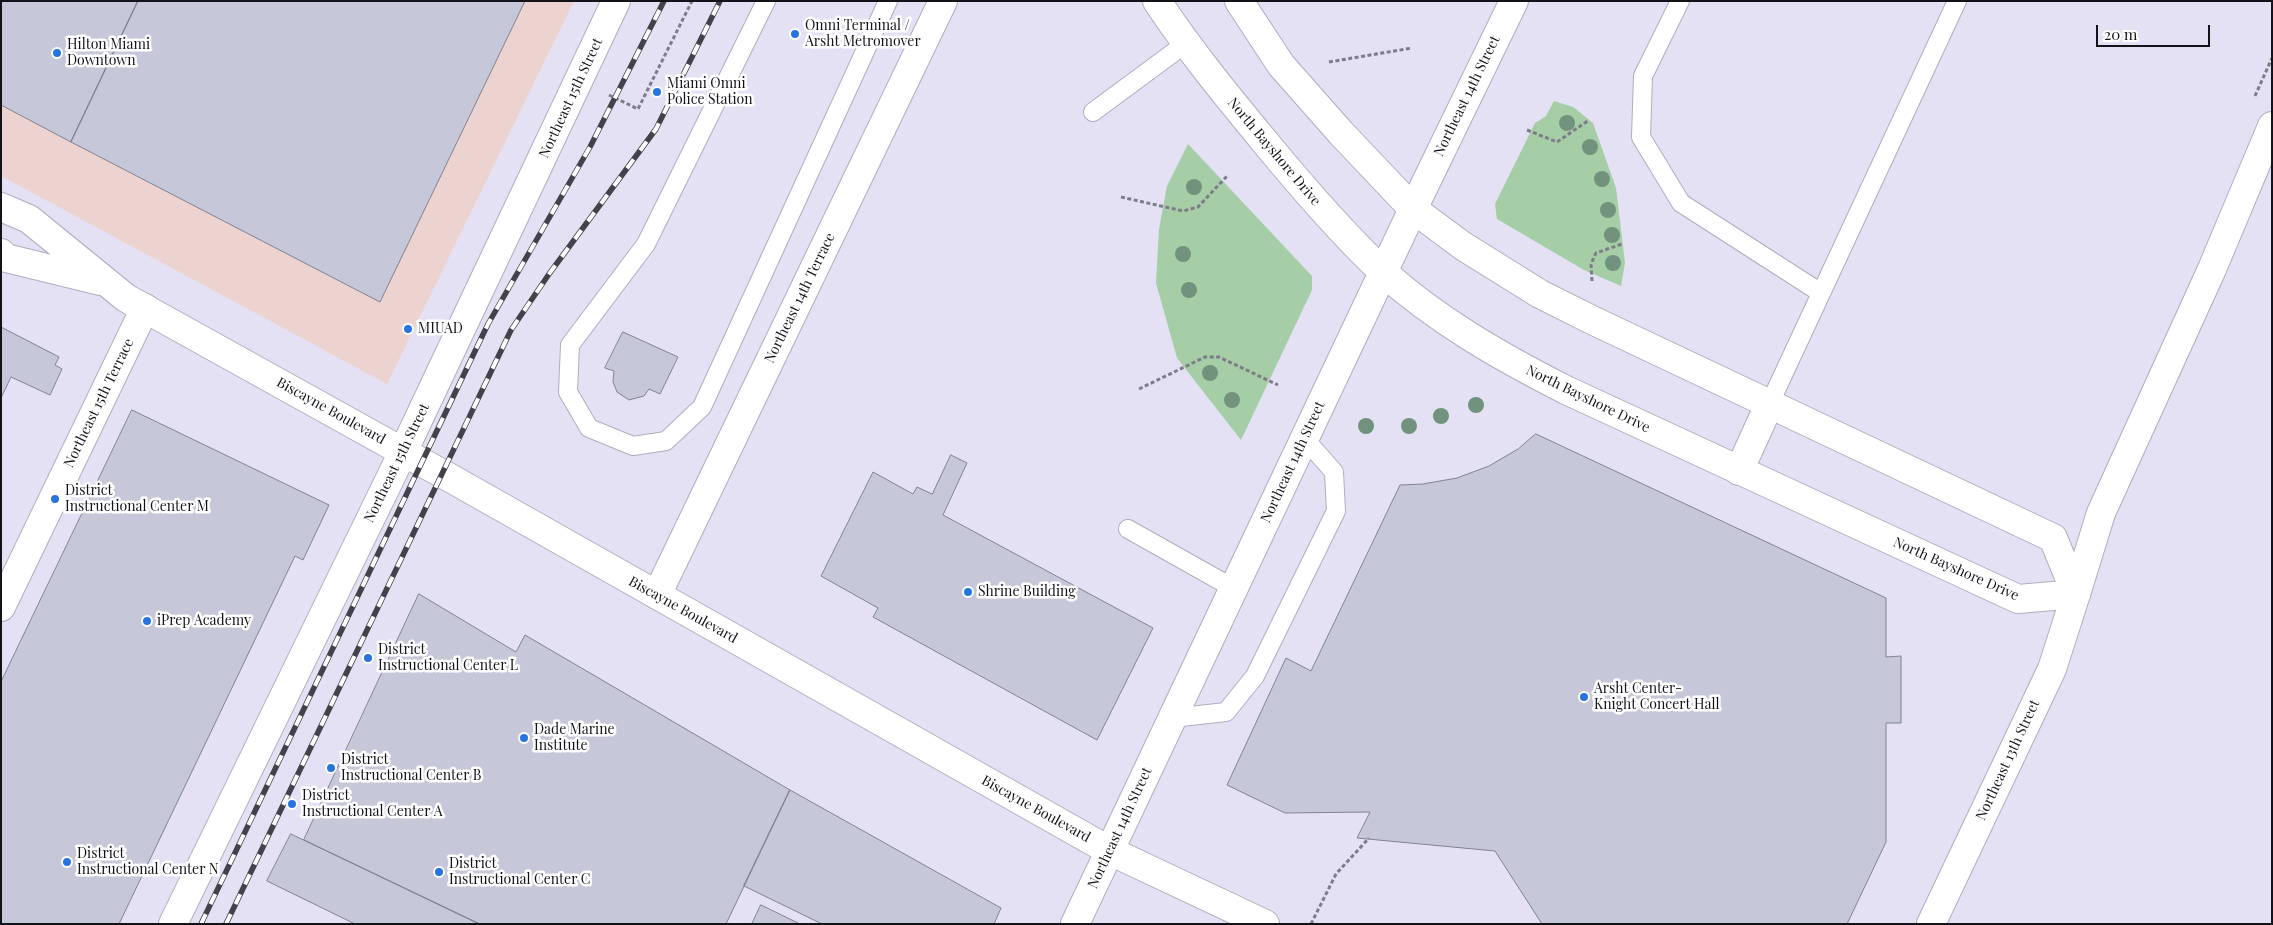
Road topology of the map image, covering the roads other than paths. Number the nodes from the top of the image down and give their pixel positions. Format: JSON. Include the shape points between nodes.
{"nodes":[{"id":1,"x":616,"y":1,"type":"edge"},
{"id":2,"x":766,"y":1,"type":"edge"},
{"id":3,"x":888,"y":1,"type":"edge"},
{"id":4,"x":943,"y":1,"type":"edge"},
{"id":5,"x":1157,"y":1,"type":"edge"},
{"id":6,"x":1239,"y":1,"type":"edge"},
{"id":7,"x":1514,"y":1,"type":"edge"},
{"id":8,"x":1680,"y":1,"type":"edge"},
{"id":9,"x":1957,"y":1,"type":"edge"},
{"id":10,"x":1185,"y":44,"type":"junction"},
{"id":11,"x":1093,"y":112,"type":"dead end"},
{"id":12,"x":2272,"y":126,"type":"edge"},
{"id":13,"x":1,"y":207,"type":"edge"},
{"id":14,"x":1413,"y":209,"type":"junction"},
{"id":15,"x":1,"y":253,"type":"edge"},
{"id":16,"x":1383,"y":272,"type":"junction"},
{"id":17,"x":109,"y":283,"type":"junction"},
{"id":18,"x":1821,"y":293,"type":"junction"},
{"id":19,"x":145,"y":308,"type":"junction"},
{"id":20,"x":1769,"y":405,"type":"junction"},
{"id":21,"x":1304,"y":438,"type":"junction"},
{"id":22,"x":403,"y":452,"type":"junction"},
{"id":23,"x":1739,"y":471,"type":"junction"},
{"id":24,"x":1128,"y":529,"type":"dead end"},
{"id":25,"x":1233,"y":588,"type":"junction"},
{"id":26,"x":2076,"y":594,"type":"junction"},
{"id":27,"x":657,"y":595,"type":"junction"},
{"id":28,"x":1,"y":607,"type":"edge"},
{"id":29,"x":1172,"y":718,"type":"junction"},
{"id":30,"x":1110,"y":851,"type":"junction"},
{"id":31,"x":178,"y":922,"type":"edge"},
{"id":32,"x":1075,"y":924,"type":"edge"},
{"id":33,"x":1265,"y":924,"type":"edge"},
{"id":34,"x":1931,"y":924,"type":"edge"}],
"edges":[{"from":1,"to":22,"type":"main road","name":"Northeast 15th Street"},
{"from":2,"to":3,"type":"lane","via":[[646,244],[570,345],[568,392],[589,428],[633,446],[666,440],[702,407]]},
{"from":4,"to":27,"type":"main road","name":"Northeast 14th Terrace"},
{"from":5,"to":10,"type":"main road","name":"North Bayshore Drive"},
{"from":6,"to":14,"type":"main road","via":[[1281,65]]},
{"from":7,"to":14,"type":"main road","name":"Northeast 14th Street"},
{"from":8,"to":18,"type":"lane","via":[[1644,76],[1641,137],[1682,203]]},
{"from":9,"to":18,"type":"lane"},
{"from":10,"to":11,"type":"lane"},
{"from":10,"to":16,"type":"main road","name":"North Bayshore Drive","via":[[1317,204]]},
{"from":12,"to":26,"type":"main road","name":"Northeast 13th Street","via":[[2212,269],[2101,513]]},
{"from":13,"to":17,"type":"main road","name":"Biscayne Boulevard","via":[[29,219]]},
{"from":14,"to":16,"type":"main road","name":"Northeast 14th Street"},
{"from":14,"to":20,"type":"main road","via":[[1463,246],[1540,294]]},
{"from":15,"to":17,"type":"main road","name":"Biscayne Boulevard","via":[[6,258]]},
{"from":16,"to":21,"type":"main road","name":"Northeast 14th Street"},
{"from":16,"to":23,"type":"main road","name":"North Bayshore Drive","via":[[1434,312],[1500,356]]},
{"from":17,"to":19,"type":"main road","name":"Biscayne Boulevard","via":[[126,298]]},
{"from":18,"to":20,"type":"lane"},
{"from":19,"to":22,"type":"main road","name":"Biscayne Boulevard"},
{"from":19,"to":28,"type":"main road","name":"Northeast 15th Terrace"},
{"from":20,"to":23,"type":"main road"},
{"from":20,"to":26,"type":"main road","via":[[2053,538]]},
{"from":21,"to":25,"type":"main road","name":"Northeast 14th Street"},
{"from":21,"to":29,"type":"lane","via":[[1334,472],[1336,511],[1255,676],[1226,712]]},
{"from":22,"to":27,"type":"main road","name":"Biscayne Boulevard"},
{"from":22,"to":31,"type":"main road","name":"Northeast 15th Street"},
{"from":23,"to":26,"type":"main road","name":"North Bayshore Drive","via":[[2018,600]]},
{"from":24,"to":25,"type":"lane"},
{"from":25,"to":29,"type":"main road","name":"Northeast 14th Street"},
{"from":26,"to":34,"type":"main road","name":"Northeast 13th Street","via":[[2052,669]]},
{"from":27,"to":30,"type":"main road","name":"Biscayne Boulevard"},
{"from":29,"to":30,"type":"main road","name":"Northeast 14th Street"},
{"from":30,"to":32,"type":"main road","name":"Northeast 14th Street"},
{"from":30,"to":33,"type":"main road","name":"Biscayne Boulevard"}]}
